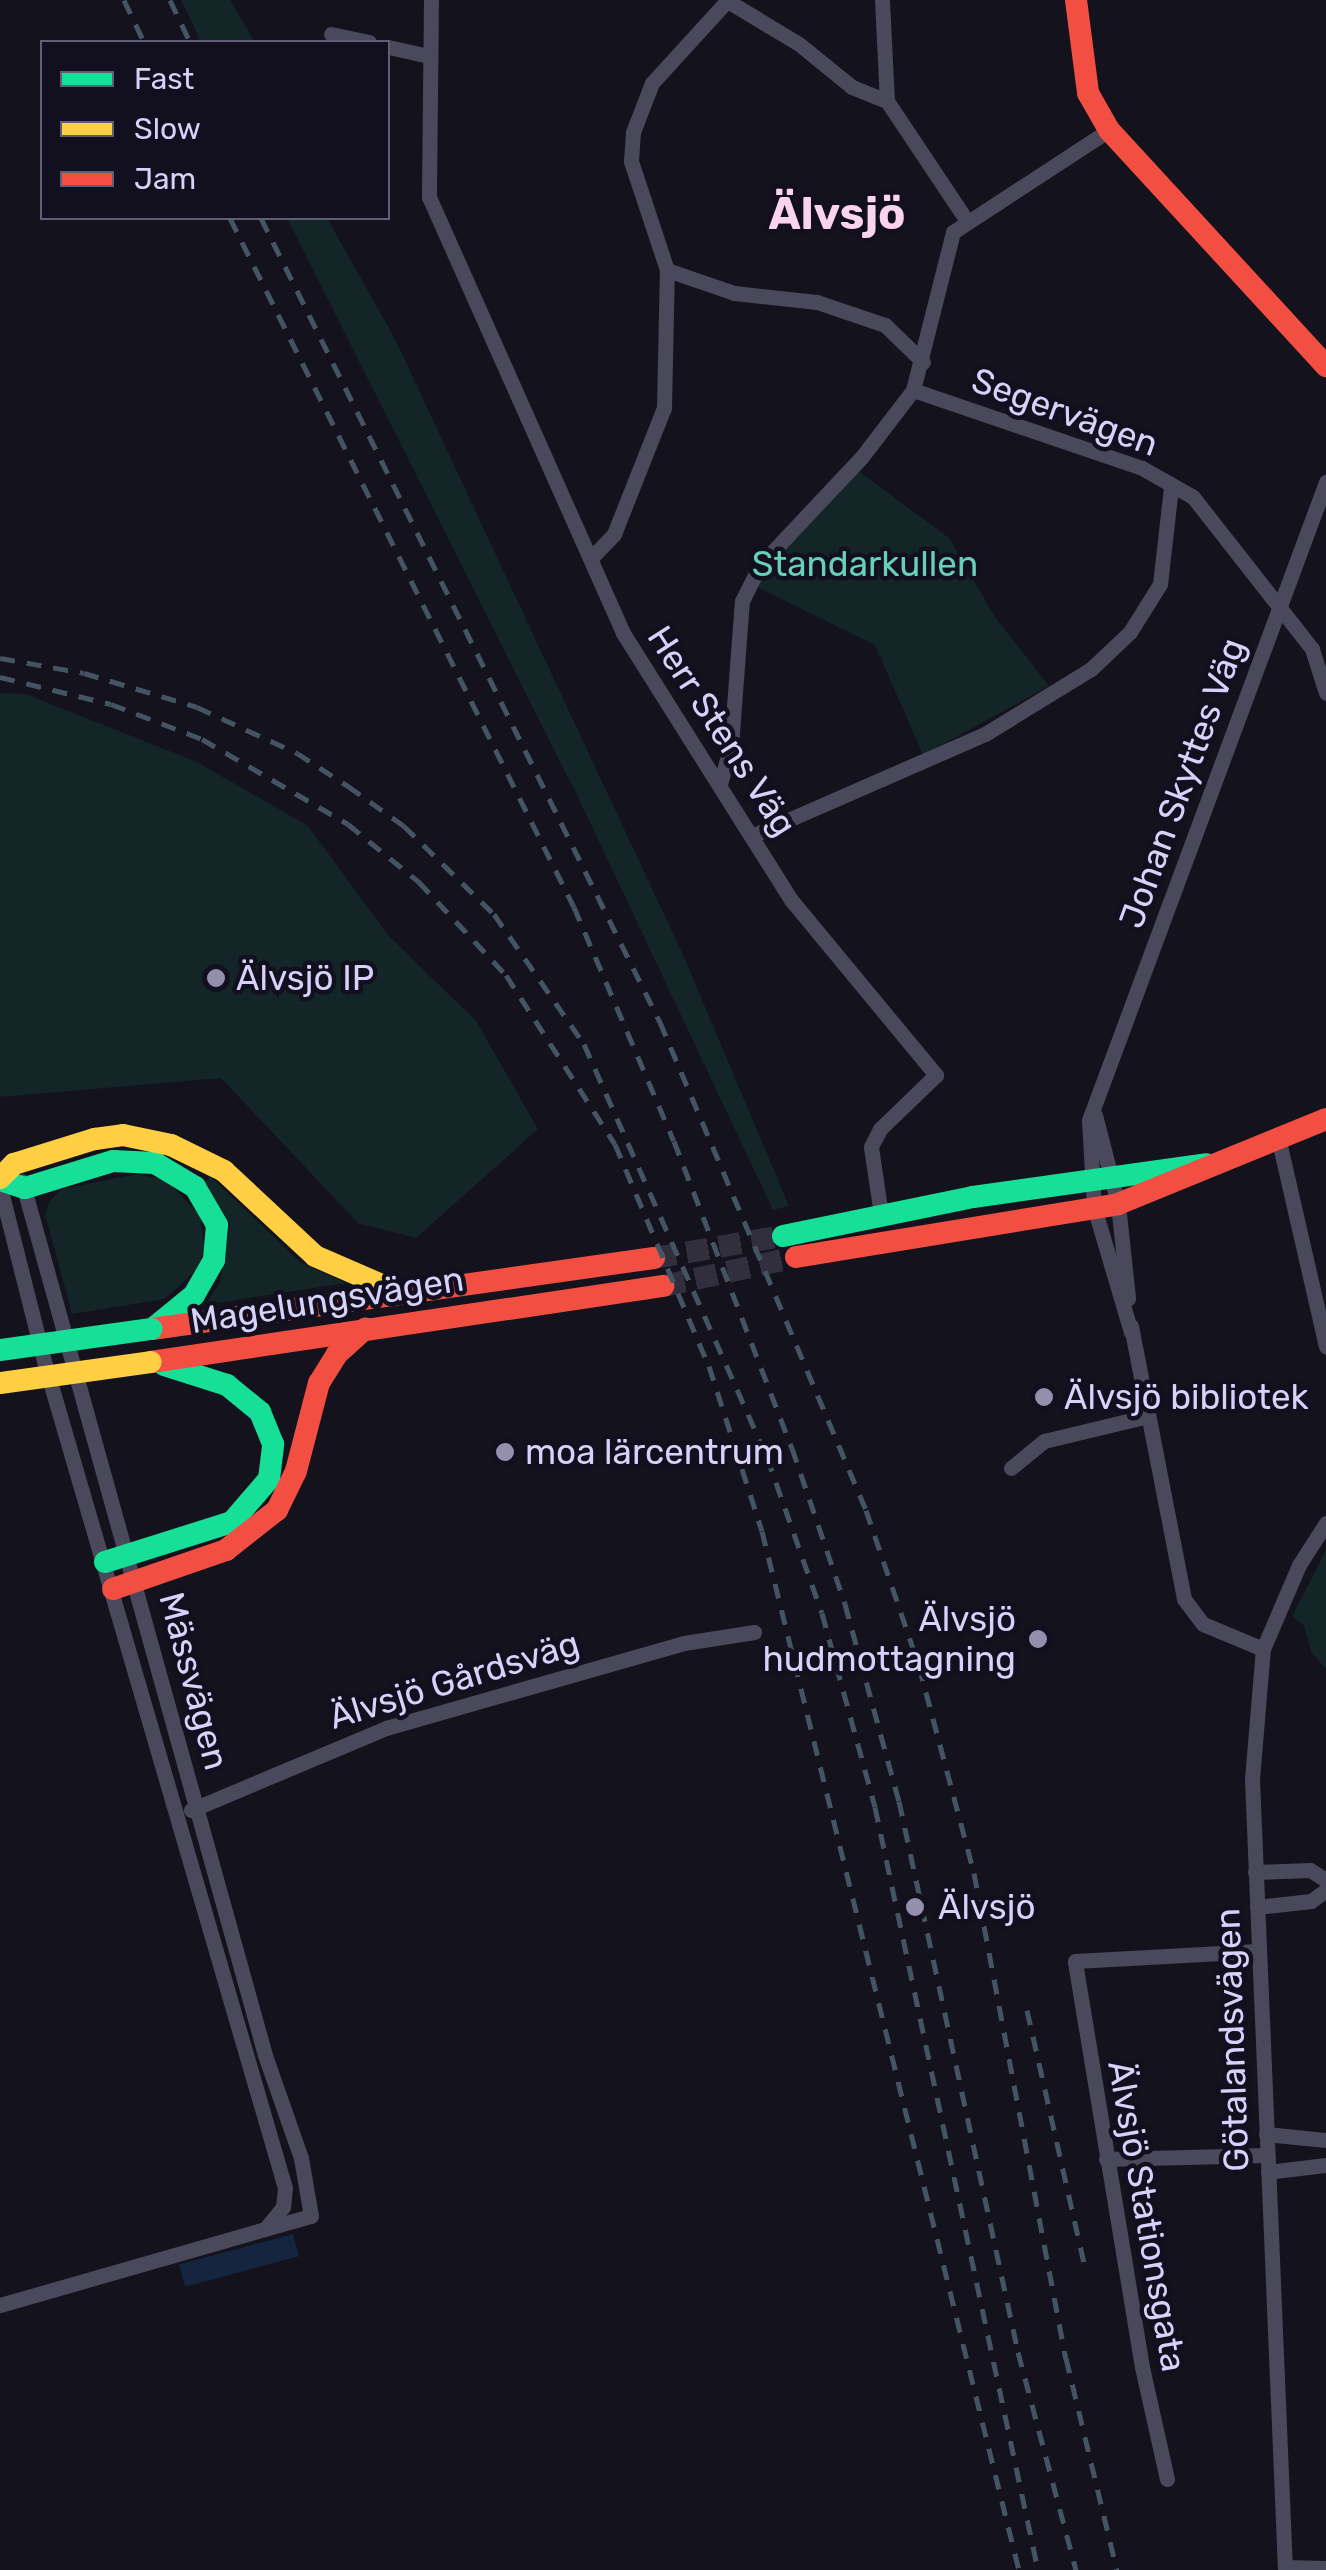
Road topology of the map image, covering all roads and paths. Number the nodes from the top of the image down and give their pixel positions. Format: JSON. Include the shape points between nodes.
{"nodes":[{"id":1,"x":430,"y":0,"type":"edge"},
{"id":2,"x":727,"y":0,"type":"edge"},
{"id":3,"x":882,"y":0,"type":"edge"},
{"id":4,"x":1076,"y":0,"type":"edge"},
{"id":5,"x":330,"y":34,"type":"dead end"},
{"id":6,"x":359,"y":40,"type":"edge"},
{"id":7,"x":390,"y":47,"type":"edge"},
{"id":8,"x":429,"y":56,"type":"junction"},
{"id":9,"x":887,"y":101,"type":"junction"},
{"id":10,"x":1108,"y":130,"type":"junction"},
{"id":11,"x":967,"y":221,"type":"junction"},
{"id":12,"x":667,"y":270,"type":"junction"},
{"id":13,"x":923,"y":362,"type":"junction"},
{"id":14,"x":1326,"y":366,"type":"edge"},
{"id":15,"x":914,"y":390,"type":"junction"},
{"id":16,"x":1326,"y":482,"type":"edge"},
{"id":17,"x":1171,"y":486,"type":"junction"},
{"id":18,"x":592,"y":557,"type":"junction"},
{"id":19,"x":1280,"y":602,"type":"junction"},
{"id":20,"x":1326,"y":693,"type":"edge"},
{"id":21,"x":720,"y":784,"type":"junction"},
{"id":22,"x":756,"y":834,"type":"junction"},
{"id":23,"x":1326,"y":1118,"type":"edge"},
{"id":24,"x":1278,"y":1137,"type":"junction"},
{"id":25,"x":1207,"y":1164,"type":"junction"},
{"id":26,"x":4,"y":1177,"type":"edge"},
{"id":27,"x":1101,"y":1178,"type":"junction"},
{"id":28,"x":25,"y":1188,"type":"junction"},
{"id":29,"x":1118,"y":1204,"type":"junction"},
{"id":30,"x":1094,"y":1207,"type":"junction"},
{"id":31,"x":881,"y":1214,"type":"junction"},
{"id":32,"x":784,"y":1236,"type":"tunnel mouth"},
{"id":33,"x":796,"y":1257,"type":"tunnel mouth"},
{"id":34,"x":654,"y":1258,"type":"tunnel mouth"},
{"id":35,"x":663,"y":1286,"type":"tunnel mouth"},
{"id":36,"x":403,"y":1294,"type":"junction"},
{"id":37,"x":367,"y":1326,"type":"junction"},
{"id":38,"x":152,"y":1328,"type":"junction"},
{"id":39,"x":1132,"y":1332,"type":"junction"},
{"id":40,"x":1326,"y":1347,"type":"edge"},
{"id":41,"x":0,"y":1350,"type":"edge"},
{"id":42,"x":151,"y":1362,"type":"junction"},
{"id":43,"x":0,"y":1383,"type":"edge"},
{"id":44,"x":1144,"y":1418,"type":"junction"},
{"id":45,"x":1011,"y":1468,"type":"dead end"},
{"id":46,"x":1326,"y":1523,"type":"edge"},
{"id":47,"x":130,"y":1555,"type":"junction"},
{"id":48,"x":106,"y":1562,"type":"junction"},
{"id":49,"x":124,"y":1585,"type":"junction"},
{"id":50,"x":754,"y":1632,"type":"dead end"},
{"id":51,"x":1263,"y":1649,"type":"junction"},
{"id":52,"x":197,"y":1807,"type":"junction"},
{"id":53,"x":178,"y":1815,"type":"junction"},
{"id":54,"x":1256,"y":1872,"type":"junction"},
{"id":55,"x":1326,"y":1880,"type":"edge"},
{"id":56,"x":1326,"y":1890,"type":"edge"},
{"id":57,"x":1257,"y":1907,"type":"junction"},
{"id":58,"x":1258,"y":1951,"type":"junction"},
{"id":59,"x":1266,"y":2134,"type":"junction"},
{"id":60,"x":1326,"y":2140,"type":"edge"},
{"id":61,"x":1267,"y":2155,"type":"junction"},
{"id":62,"x":1106,"y":2159,"type":"junction"},
{"id":63,"x":1326,"y":2164,"type":"edge"},
{"id":64,"x":1268,"y":2172,"type":"junction"},
{"id":65,"x":266,"y":2230,"type":"junction"},
{"id":66,"x":0,"y":2305,"type":"edge"},
{"id":67,"x":1168,"y":2479,"type":"dead end"},
{"id":68,"x":1326,"y":2568,"type":"edge"},
{"id":69,"x":1285,"y":2569,"type":"edge"}],
"edges":[{"from":1,"to":8,"type":"street","name":"Herr Stens Väg"},
{"from":2,"to":9,"type":"street","via":[[799,44],[852,87]]},
{"from":2,"to":12,"type":"street","via":[[652,83],[633,132],[631,161]]},
{"from":3,"to":9,"type":"street"},
{"from":4,"to":10,"type":"main road","via":[[1088,93]]},
{"from":5,"to":6,"type":"street"},
{"from":7,"to":8,"type":"street"},
{"from":8,"to":18,"type":"street","name":"Herr Stens Väg","via":[[429,196]]},
{"from":9,"to":11,"type":"street"},
{"from":10,"to":11,"type":"street"},
{"from":10,"to":14,"type":"main road"},
{"from":11,"to":13,"type":"street","via":[[946,250]]},
{"from":12,"to":13,"type":"street","via":[[734,292],[817,302],[885,324]]},
{"from":12,"to":18,"type":"street","via":[[661,423],[614,534]]},
{"from":13,"to":15,"type":"street"},
{"from":15,"to":17,"type":"street","name":"Segervägen","via":[[1142,468]]},
{"from":15,"to":21,"type":"street","via":[[760,564],[742,600],[732,746]]},
{"from":16,"to":19,"type":"street","name":"Johan Skyttes Väg"},
{"from":17,"to":19,"type":"street","name":"Segervägen","via":[[1201,504]]},
{"from":17,"to":22,"type":"street","via":[[1160,584],[1130,632],[1090,669],[985,734]]},
{"from":18,"to":21,"type":"street","name":"Herr Stens Väg","via":[[640,666]]},
{"from":19,"to":20,"type":"street","name":"Segervägen","via":[[1312,649]]},
{"from":19,"to":27,"type":"street","name":"Johan Skyttes Väg","via":[[1094,1104],[1087,1138]]},
{"from":21,"to":22,"type":"street","name":"Herr Stens Väg"},
{"from":22,"to":31,"type":"street","name":"Herr Stens Väg","via":[[792,901],[936,1075],[880,1129],[871,1147]]},
{"from":23,"to":24,"type":"main road"},
{"from":24,"to":25,"type":"main road"},
{"from":24,"to":40,"type":"street"},
{"from":25,"to":27,"type":"main road"},
{"from":25,"to":29,"type":"main road"},
{"from":26,"to":28,"type":"main road"},
{"from":26,"to":36,"type":"main road","via":[[123,1135],[170,1145],[224,1171],[315,1256]]},
{"from":26,"to":48,"type":"street","name":"Mässvägen"},
{"from":27,"to":29,"type":"street","name":"Johan Skyttes Väg"},
{"from":27,"to":30,"type":"street","name":"Johan Skyttes Väg"},
{"from":27,"to":31,"type":"main road"},
{"from":28,"to":38,"type":"main road","via":[[114,1161],[155,1163],[196,1187],[217,1225],[214,1260],[194,1295]]},
{"from":28,"to":47,"type":"street","name":"Mässvägen"},
{"from":29,"to":30,"type":"main road"},
{"from":29,"to":39,"type":"street","name":"Johan Skyttes Väg"},
{"from":30,"to":33,"type":"main road"},
{"from":30,"to":39,"type":"street","name":"Johan Skyttes Väg"},
{"from":31,"to":32,"type":"main road"},
{"from":34,"to":36,"type":"main road","name":"Magelungsvägen"},
{"from":35,"to":37,"type":"main road","name":"Magelungsvägen"},
{"from":36,"to":38,"type":"main road","name":"Magelungsvägen"},
{"from":37,"to":42,"type":"main road","name":"Magelungsvägen"},
{"from":37,"to":49,"type":"main road","via":[[337,1354],[319,1384],[296,1470],[277,1510],[226,1550]]},
{"from":38,"to":41,"type":"main road","name":"Magelungsvägen","bridge":true},
{"from":39,"to":44,"type":"street","name":"Johan Skyttes Väg"},
{"from":42,"to":43,"type":"main road","name":"Magelungsvägen","bridge":true},
{"from":42,"to":47,"type":"main road","via":[[190,1371],[247,1398],[269,1430],[273,1460],[259,1498],[232,1522]]},
{"from":44,"to":45,"type":"street","via":[[1044,1440]]},
{"from":44,"to":51,"type":"street","name":"Johan Skyttes Väg","via":[[1191,1614]]},
{"from":46,"to":51,"type":"street","name":"Götalandsvägen","via":[[1299,1565]]},
{"from":47,"to":48,"type":"main road"},
{"from":47,"to":49,"type":"street","name":"Mässvägen"},
{"from":48,"to":49,"type":"street","name":"Mässvägen"},
{"from":49,"to":52,"type":"street","name":"Mässvägen"},
{"from":49,"to":53,"type":"street","name":"Mässvägen"},
{"from":50,"to":52,"type":"street","name":"Älvsjö Gårdsväg","via":[[684,1643],[386,1728]]},
{"from":51,"to":54,"type":"street","name":"Götalandsvägen","via":[[1252,1779]]},
{"from":52,"to":53,"type":"street","name":"Älvsjö Gårdsväg"},
{"from":52,"to":65,"type":"street","name":"Mässvägen","via":[[312,2216]]},
{"from":53,"to":65,"type":"street","name":"Mässvägen","via":[[285,2188],[283,2207]]},
{"from":54,"to":55,"type":"street","via":[[1310,1870]]},
{"from":54,"to":57,"type":"street","name":"Götalandsvägen"},
{"from":56,"to":57,"type":"street","via":[[1311,1902]]},
{"from":57,"to":58,"type":"street","name":"Götalandsvägen"},
{"from":58,"to":59,"type":"street","name":"Götalandsvägen"},
{"from":58,"to":62,"type":"street","name":"Älvsjö Stationsgata","via":[[1074,1961]]},
{"from":59,"to":60,"type":"street"},
{"from":59,"to":61,"type":"street","name":"Götalandsvägen"},
{"from":61,"to":62,"type":"street"},
{"from":61,"to":64,"type":"street","name":"Götalandsvägen"},
{"from":62,"to":67,"type":"street","name":"Älvsjö Stationsgata"},
{"from":63,"to":64,"type":"street"},
{"from":64,"to":69,"type":"street","name":"Götalandsvägen"},
{"from":65,"to":66,"type":"street"},
{"from":68,"to":69,"type":"street"}]}
